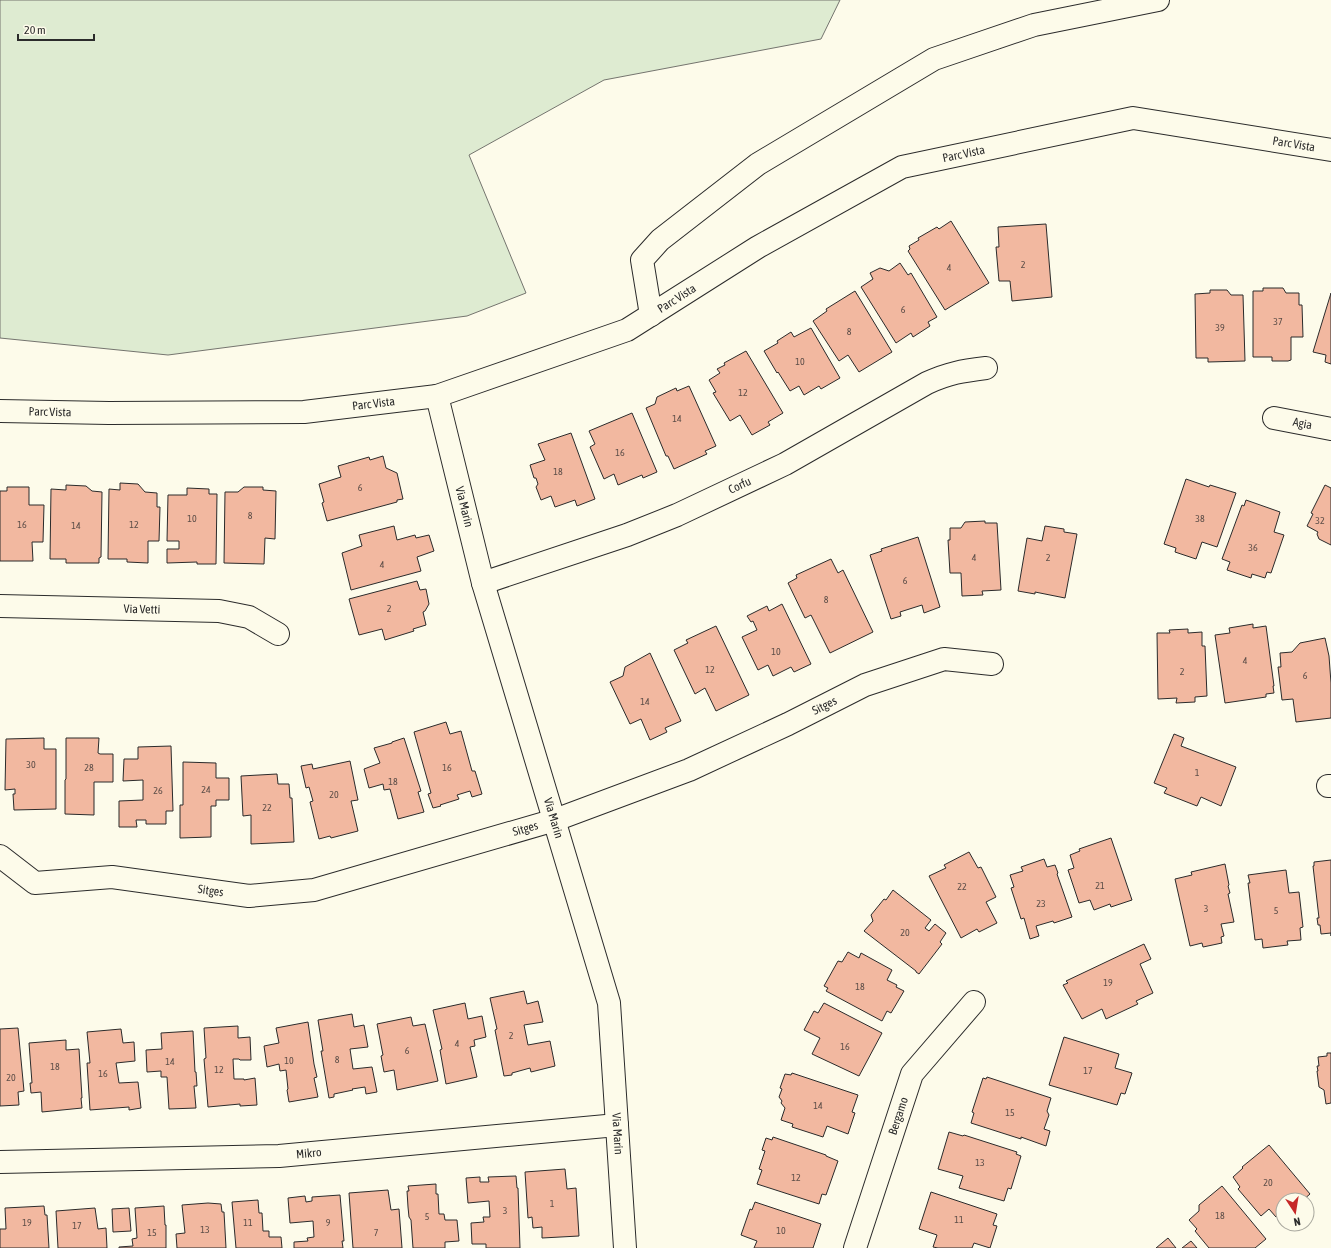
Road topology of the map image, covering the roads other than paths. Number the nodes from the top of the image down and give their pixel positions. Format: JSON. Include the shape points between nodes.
{"nodes":[{"id":1,"x":1158,"y":0,"type":"edge"},
{"id":2,"x":1331,"y":150,"type":"edge"},
{"id":3,"x":651,"y":315,"type":"junction"},
{"id":4,"x":986,"y":368,"type":"dead end"},
{"id":5,"x":437,"y":396,"type":"junction"},
{"id":6,"x":0,"y":411,"type":"edge"},
{"id":7,"x":1274,"y":418,"type":"dead end"},
{"id":8,"x":1331,"y":429,"type":"edge"},
{"id":9,"x":483,"y":583,"type":"junction"},
{"id":10,"x":0,"y":606,"type":"edge"},
{"id":11,"x":278,"y":634,"type":"dead end"},
{"id":12,"x":992,"y":664,"type":"dead end"},
{"id":13,"x":555,"y":820,"type":"junction"},
{"id":14,"x":0,"y":856,"type":"edge"},
{"id":15,"x":974,"y":1002,"type":"dead end"},
{"id":16,"x":616,"y":1125,"type":"junction"},
{"id":17,"x":0,"y":1162,"type":"edge"},
{"id":18,"x":625,"y":1248,"type":"edge"},
{"id":19,"x":855,"y":1248,"type":"edge"}],
"edges":[{"from":1,"to":3,"type":"street","via":[[1034,25],[934,59],[758,164],[660,240],[642,260]]},
{"from":2,"to":3,"type":"street","name":"Parc Vista","via":[[1133,118],[902,167],[758,247]]},
{"from":3,"to":5,"type":"street","name":"Parc Vista","via":[[627,330]]},
{"from":4,"to":9,"type":"street","name":"Corfu","via":[[946,374],[927,383],[785,464],[677,515],[627,535]]},
{"from":5,"to":6,"type":"street","name":"Parc Vista","via":[[304,412]]},
{"from":5,"to":9,"type":"street","name":"Via Marin"},
{"from":7,"to":8,"type":"street","name":"Agia"},
{"from":9,"to":13,"type":"street","name":"Via Marin"},
{"from":10,"to":11,"type":"street","name":"Via Vetti","via":[[219,611],[249,617]]},
{"from":12,"to":13,"type":"street","name":"Sitges","via":[[944,659],[865,685],[689,770]]},
{"from":13,"to":14,"type":"street","name":"Sitges","via":[[314,890],[249,896],[112,877],[35,883]]},
{"from":13,"to":16,"type":"street","name":"Via Marin","via":[[609,1003]]},
{"from":15,"to":19,"type":"street","name":"Bergamo","via":[[912,1074]]},
{"from":16,"to":17,"type":"street","name":"Mikro","via":[[279,1156]]},
{"from":16,"to":18,"type":"street","name":"Via Marin"}]}
